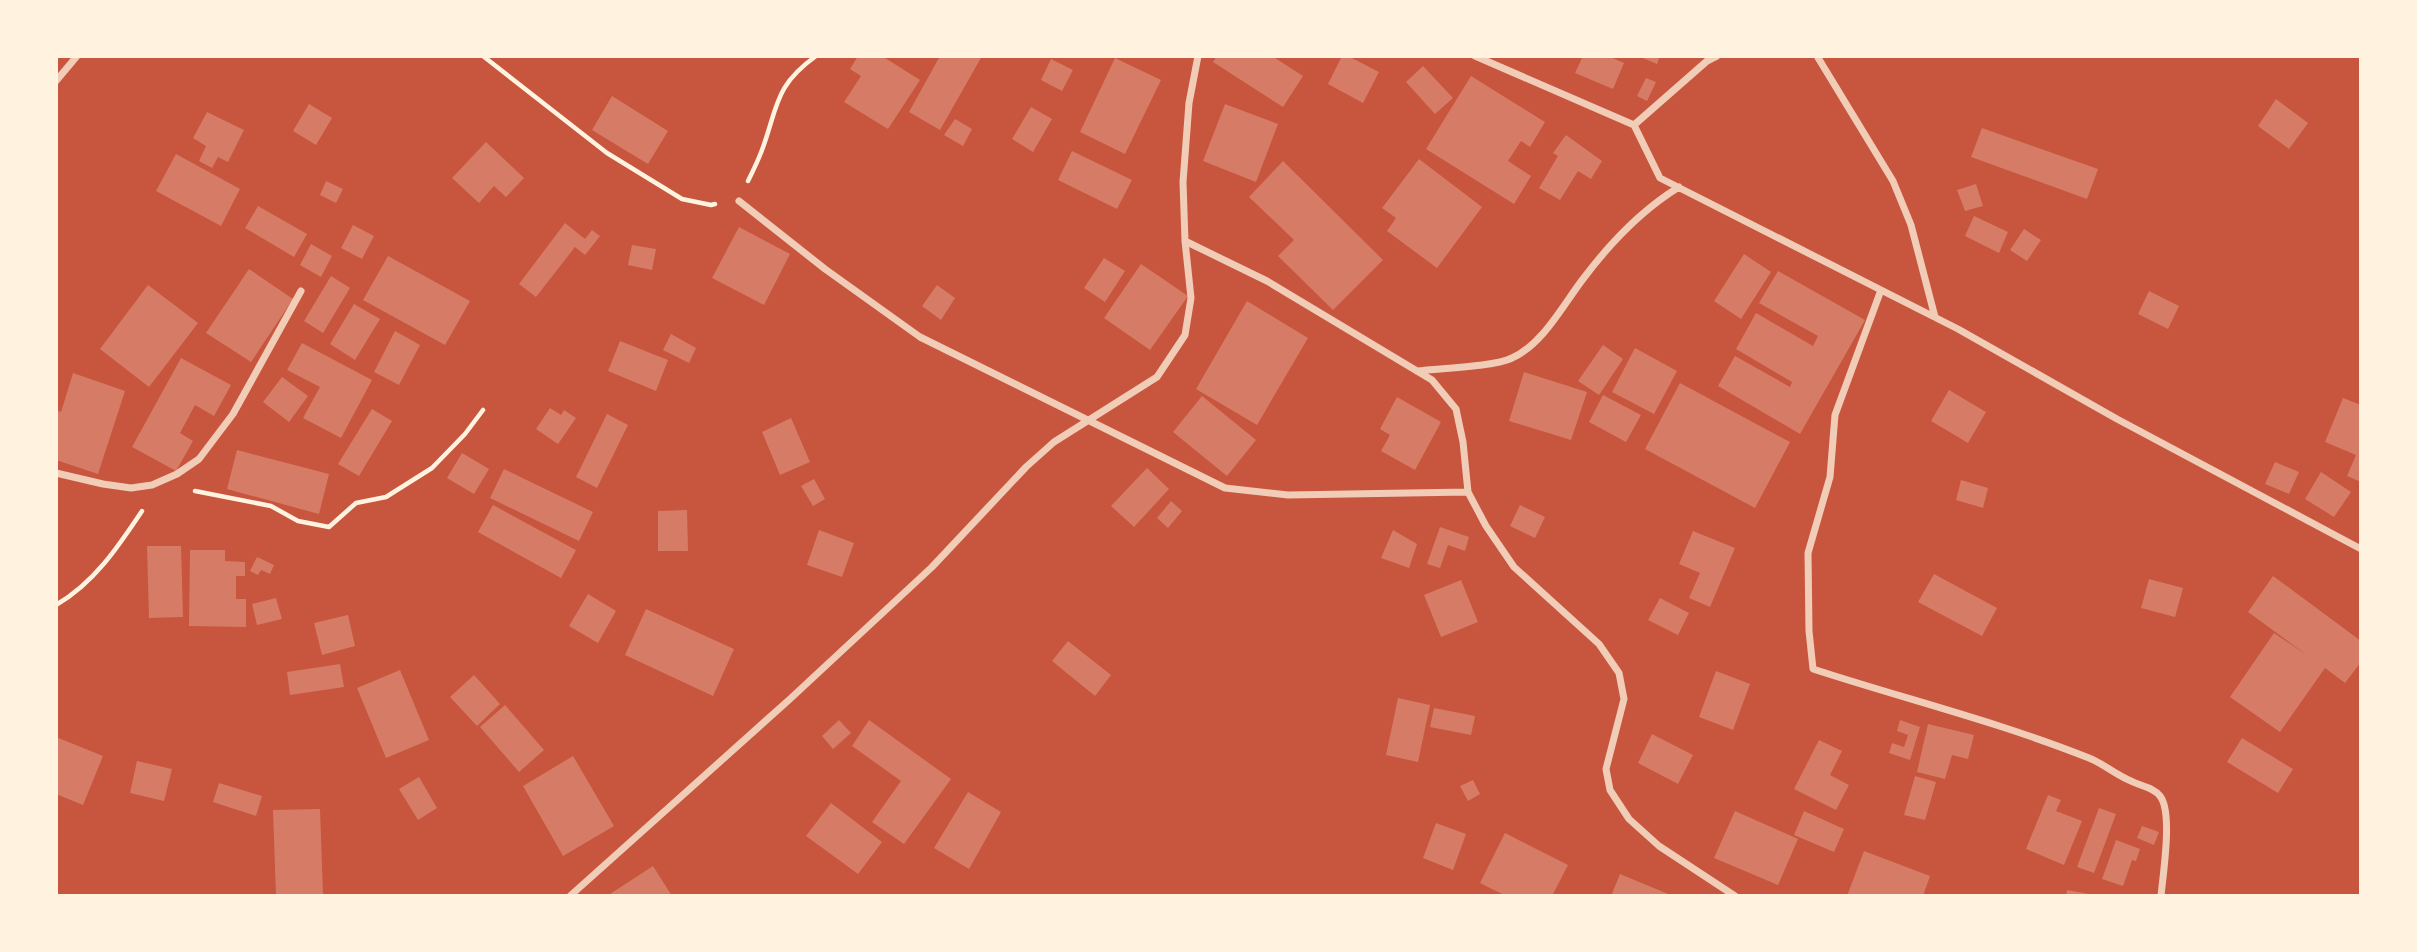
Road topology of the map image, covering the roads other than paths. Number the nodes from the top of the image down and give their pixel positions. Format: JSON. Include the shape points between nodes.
{"nodes":[{"id":1,"x":78,"y":56,"type":"edge"},
{"id":2,"x":1198,"y":56,"type":"edge"},
{"id":3,"x":1475,"y":56,"type":"edge"},
{"id":4,"x":1717,"y":56,"type":"edge"},
{"id":5,"x":1817,"y":56,"type":"edge"},
{"id":6,"x":56,"y":81,"type":"edge"},
{"id":7,"x":1634,"y":125,"type":"junction"},
{"id":8,"x":1679,"y":187,"type":"junction"},
{"id":9,"x":739,"y":201,"type":"road end"},
{"id":10,"x":1185,"y":241,"type":"junction"},
{"id":11,"x":1881,"y":290,"type":"junction"},
{"id":12,"x":300,"y":291,"type":"dead end"},
{"id":13,"x":1936,"y":317,"type":"junction"},
{"id":14,"x":1417,"y":371,"type":"junction"},
{"id":15,"x":1090,"y":420,"type":"junction"},
{"id":16,"x":56,"y":473,"type":"edge"},
{"id":17,"x":1468,"y":492,"type":"junction"},
{"id":18,"x":2361,"y":549,"type":"edge"},
{"id":19,"x":570,"y":896,"type":"edge"},
{"id":20,"x":1735,"y":896,"type":"edge"},
{"id":21,"x":2161,"y":896,"type":"edge"}],
"edges":[{"from":1,"to":6,"type":"street"},
{"from":2,"to":10,"type":"street","via":[[1183,182]]},
{"from":3,"to":7,"type":"street"},
{"from":4,"to":7,"type":"street"},
{"from":5,"to":13,"type":"street","via":[[1893,181]]},
{"from":7,"to":8,"type":"street","via":[[1660,178]]},
{"from":8,"to":11,"type":"street"},
{"from":8,"to":14,"type":"street","via":[[1617,237],[1527,349],[1511,359]]},
{"from":9,"to":15,"type":"street","via":[[920,337]]},
{"from":10,"to":14,"type":"street","via":[[1267,281]]},
{"from":10,"to":15,"type":"street","via":[[1191,298],[1185,335],[1157,377]]},
{"from":11,"to":13,"type":"street"},
{"from":11,"to":21,"type":"street","via":[[1835,415],[1830,477],[1808,553],[1814,669],[2015,730],[2148,788],[2160,796],[2165,811]]},
{"from":12,"to":16,"type":"street","via":[[233,414],[199,459],[152,485],[131,488]]},
{"from":13,"to":18,"type":"street"},
{"from":14,"to":17,"type":"street","via":[[1432,380],[1455,409]]},
{"from":15,"to":17,"type":"street","via":[[1225,488],[1288,495]]},
{"from":15,"to":19,"type":"street","via":[[1035,459],[911,586]]},
{"from":17,"to":20,"type":"street","via":[[1514,567],[1599,644],[1619,673],[1624,699],[1606,769],[1616,800],[1659,846]]}]}
